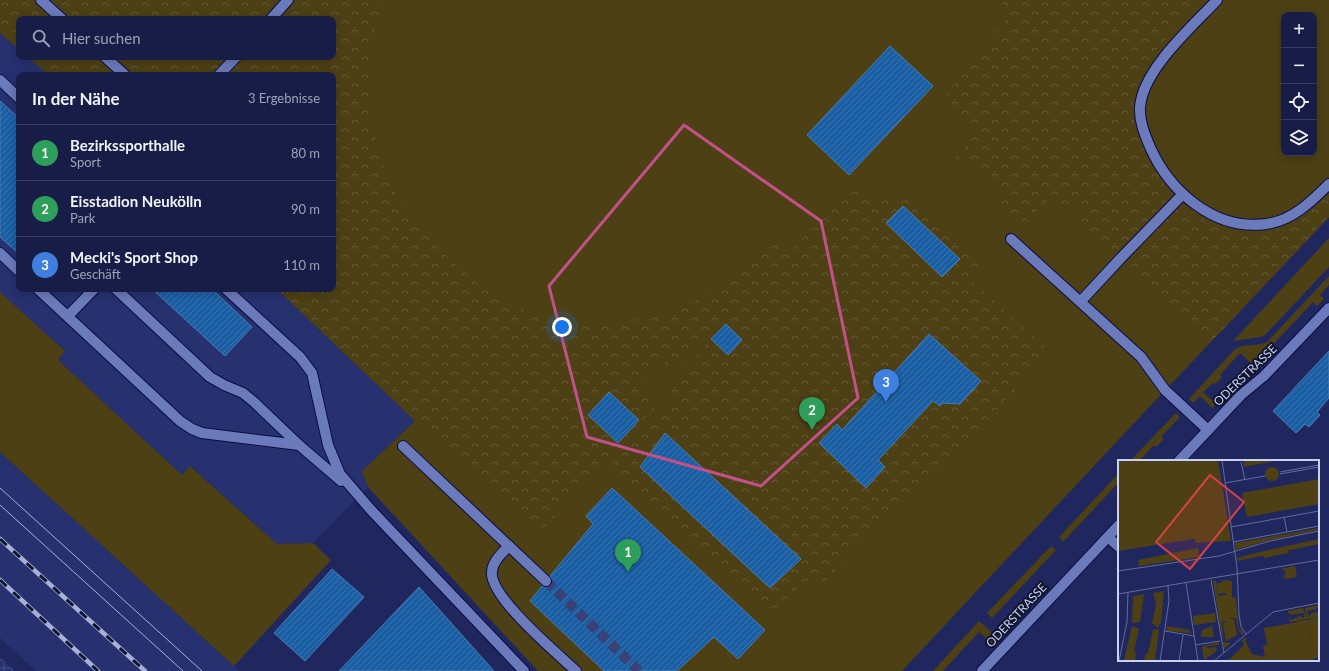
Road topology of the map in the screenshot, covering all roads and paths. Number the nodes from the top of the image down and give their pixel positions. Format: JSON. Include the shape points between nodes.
{"nodes":[{"id":1,"x":41,"y":0,"type":"edge"},
{"id":2,"x":288,"y":0,"type":"edge"},
{"id":3,"x":1218,"y":0,"type":"edge"},
{"id":4,"x":59,"y":16,"type":"edge"},
{"id":5,"x":273,"y":16,"type":"edge"},
{"id":6,"x":108,"y":60,"type":"edge"},
{"id":7,"x":233,"y":60,"type":"edge"},
{"id":8,"x":122,"y":72,"type":"edge"},
{"id":9,"x":222,"y":72,"type":"edge"},
{"id":10,"x":0,"y":80,"type":"edge"},
{"id":11,"x":16,"y":95,"type":"edge"},
{"id":12,"x":1329,"y":184,"type":"edge"},
{"id":13,"x":1183,"y":194,"type":"junction"},
{"id":14,"x":1011,"y":239,"type":"dead end"},
{"id":15,"x":0,"y":253,"type":"edge"},
{"id":16,"x":16,"y":268,"type":"edge"},
{"id":17,"x":41,"y":292,"type":"edge"},
{"id":18,"x":91,"y":292,"type":"edge"},
{"id":19,"x":119,"y":292,"type":"edge"},
{"id":20,"x":229,"y":292,"type":"edge"},
{"id":21,"x":1081,"y":301,"type":"junction"},
{"id":22,"x":1329,"y":308,"type":"edge"},
{"id":23,"x":68,"y":316,"type":"junction"},
{"id":24,"x":1208,"y":430,"type":"junction"},
{"id":25,"x":299,"y":445,"type":"junction"},
{"id":26,"x":403,"y":446,"type":"dead end"},
{"id":27,"x":1180,"y":460,"type":"edge"},
{"id":28,"x":359,"y":496,"type":"junction"},
{"id":29,"x":1118,"y":526,"type":"edge"},
{"id":30,"x":1108,"y":537,"type":"junction"},
{"id":31,"x":509,"y":546,"type":"junction"},
{"id":32,"x":1118,"y":546,"type":"edge"},
{"id":33,"x":546,"y":580,"type":"tunnel mouth"},
{"id":34,"x":524,"y":671,"type":"edge"},
{"id":35,"x":576,"y":671,"type":"edge"},
{"id":36,"x":982,"y":671,"type":"edge"}],
"edges":[{"from":1,"to":4,"type":"street"},
{"from":2,"to":5,"type":"street"},
{"from":3,"to":13,"type":"street","via":[[1161,62],[1146,84],[1140,106],[1143,131],[1154,155],[1167,177]]},
{"from":6,"to":8,"type":"street"},
{"from":7,"to":9,"type":"street"},
{"from":10,"to":11,"type":"street"},
{"from":12,"to":13,"type":"street","via":[[1309,204],[1289,217],[1268,224],[1247,225],[1225,220],[1204,210]]},
{"from":13,"to":21,"type":"street"},
{"from":14,"to":21,"type":"street"},
{"from":15,"to":16,"type":"street"},
{"from":17,"to":23,"type":"street"},
{"from":18,"to":23,"type":"street"},
{"from":19,"to":25,"type":"street","via":[[210,378],[243,393]]},
{"from":20,"to":28,"type":"street","via":[[300,357],[312,373],[328,445],[340,474]]},
{"from":21,"to":24,"type":"street","via":[[1141,357],[1165,390]]},
{"from":22,"to":24,"type":"street","name":"ODERSTRASSE"},
{"from":23,"to":25,"type":"street","via":[[180,421],[192,429],[202,433]]},
{"from":24,"to":27,"type":"street","name":"ODERSTRASSE"},
{"from":25,"to":28,"type":"street"},
{"from":26,"to":31,"type":"street"},
{"from":28,"to":34,"type":"street"},
{"from":29,"to":30,"type":"street","name":"ODERSTRASSE"},
{"from":30,"to":32,"type":"street"},
{"from":30,"to":36,"type":"street","name":"ODERSTRASSE"},
{"from":31,"to":33,"type":"street"},
{"from":31,"to":35,"type":"street","via":[[494,564],[492,581],[509,607]]}]}
